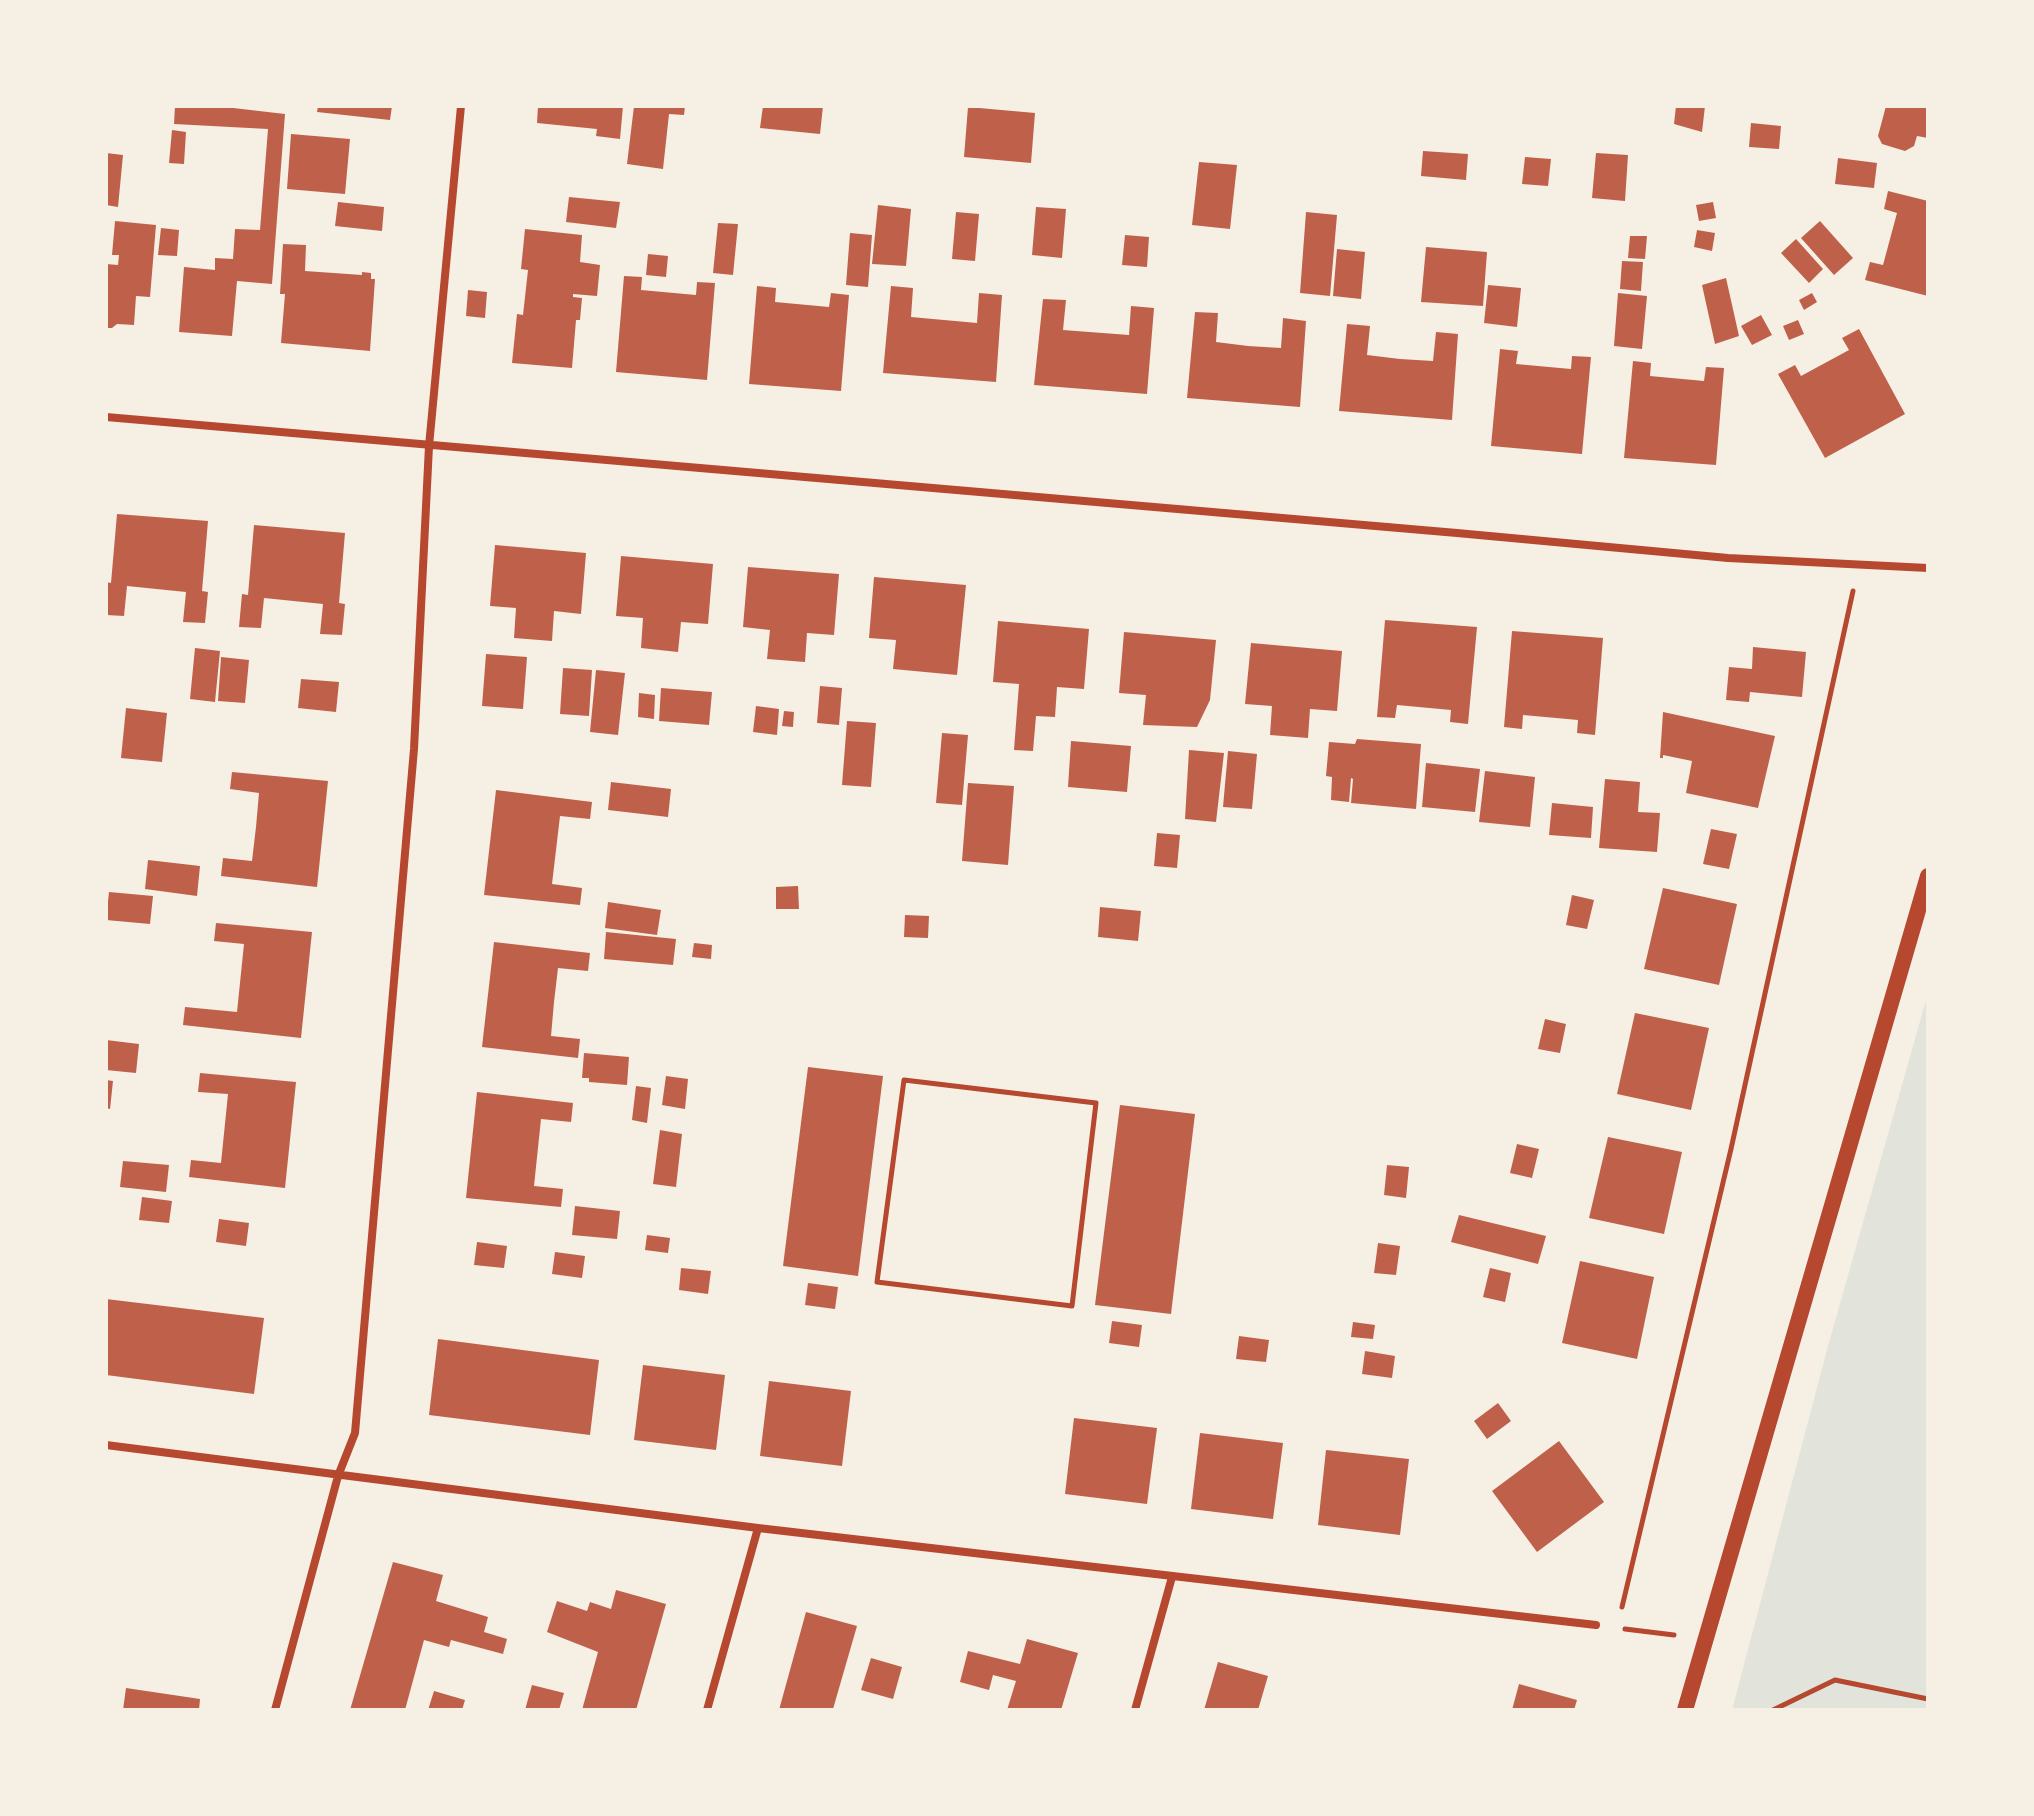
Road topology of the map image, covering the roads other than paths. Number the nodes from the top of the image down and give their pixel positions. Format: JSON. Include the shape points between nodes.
{"nodes":[{"id":1,"x":461,"y":106,"type":"edge"},
{"id":2,"x":106,"y":417,"type":"edge"},
{"id":3,"x":429,"y":446,"type":"junction"},
{"id":4,"x":1928,"y":568,"type":"edge"},
{"id":5,"x":1928,"y":876,"type":"edge"},
{"id":6,"x":106,"y":1445,"type":"edge"},
{"id":7,"x":338,"y":1476,"type":"junction"},
{"id":8,"x":758,"y":1528,"type":"junction"},
{"id":9,"x":1172,"y":1577,"type":"junction"},
{"id":10,"x":1596,"y":1625,"type":"road end"},
{"id":11,"x":275,"y":1710,"type":"edge"},
{"id":12,"x":707,"y":1710,"type":"edge"},
{"id":13,"x":1135,"y":1710,"type":"edge"},
{"id":14,"x":1685,"y":1710,"type":"edge"}],
"edges":[{"from":1,"to":3,"type":"street"},
{"from":2,"to":3,"type":"street"},
{"from":3,"to":4,"type":"street","via":[[1728,558]]},
{"from":3,"to":7,"type":"street","via":[[414,749],[355,1433]]},
{"from":5,"to":14,"type":"main road"},
{"from":6,"to":7,"type":"street"},
{"from":7,"to":8,"type":"street"},
{"from":7,"to":11,"type":"street"},
{"from":8,"to":9,"type":"street"},
{"from":8,"to":12,"type":"street"},
{"from":9,"to":10,"type":"street"},
{"from":9,"to":13,"type":"street"}]}
